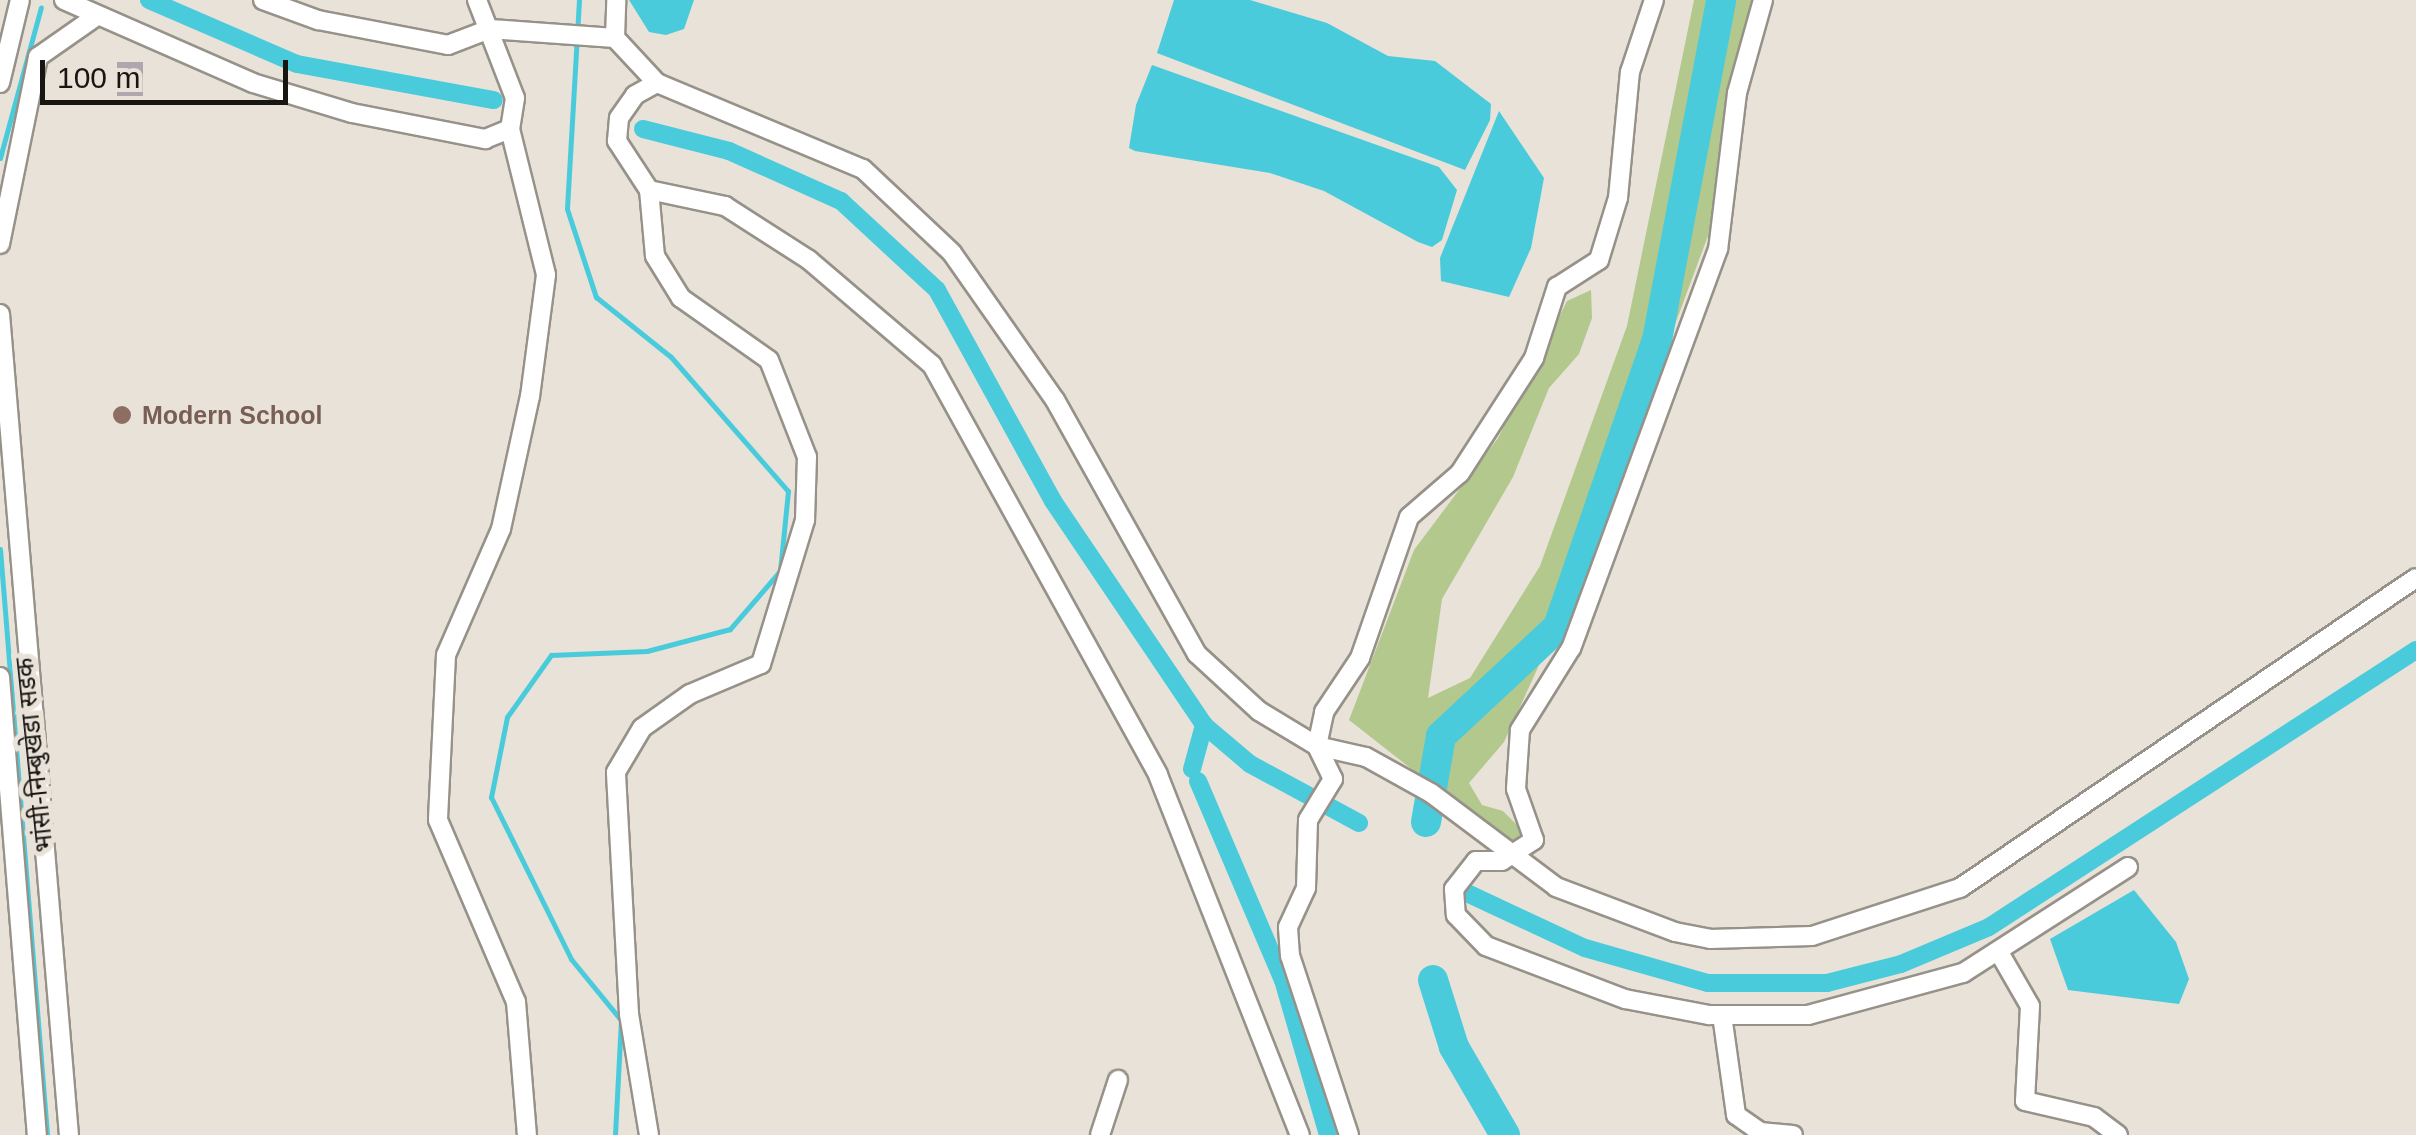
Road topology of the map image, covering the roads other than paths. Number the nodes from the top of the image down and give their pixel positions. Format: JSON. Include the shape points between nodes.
{"nodes":[{"id":1,"x":20,"y":0,"type":"edge"},
{"id":2,"x":64,"y":0,"type":"edge"},
{"id":3,"x":264,"y":0,"type":"edge"},
{"id":4,"x":477,"y":0,"type":"edge"},
{"id":5,"x":616,"y":0,"type":"edge"},
{"id":6,"x":1654,"y":0,"type":"edge"},
{"id":7,"x":1762,"y":0,"type":"edge"},
{"id":8,"x":94,"y":18,"type":"junction"},
{"id":9,"x":7,"y":21,"type":"edge"},
{"id":10,"x":490,"y":29,"type":"junction"},
{"id":11,"x":615,"y":38,"type":"junction"},
{"id":12,"x":0,"y":83,"type":"edge"},
{"id":13,"x":657,"y":84,"type":"junction"},
{"id":14,"x":510,"y":129,"type":"junction"},
{"id":15,"x":649,"y":190,"type":"junction"},
{"id":16,"x":0,"y":244,"type":"edge"},
{"id":17,"x":0,"y":314,"type":"edge"},
{"id":18,"x":3,"y":416,"type":"edge"},
{"id":19,"x":2416,"y":578,"type":"edge"},
{"id":20,"x":0,"y":676,"type":"edge"},
{"id":21,"x":1,"y":710,"type":"edge"},
{"id":22,"x":1316,"y":746,"type":"junction"},
{"id":23,"x":6,"y":815,"type":"edge"},
{"id":24,"x":1509,"y":858,"type":"junction"},
{"id":25,"x":2128,"y":867,"type":"dead end"},
{"id":26,"x":9,"y":906,"type":"edge"},
{"id":27,"x":2000,"y":954,"type":"junction"},
{"id":28,"x":1722,"y":1015,"type":"junction"},
{"id":29,"x":1118,"y":1080,"type":"dead end"},
{"id":30,"x":37,"y":1135,"type":"edge"},
{"id":31,"x":69,"y":1135,"type":"edge"},
{"id":32,"x":527,"y":1135,"type":"edge"},
{"id":33,"x":649,"y":1135,"type":"edge"},
{"id":34,"x":1100,"y":1135,"type":"edge"},
{"id":35,"x":1300,"y":1135,"type":"edge"},
{"id":36,"x":1349,"y":1135,"type":"edge"},
{"id":37,"x":1794,"y":1135,"type":"edge"},
{"id":38,"x":2118,"y":1135,"type":"edge"}],
"edges":[{"from":1,"to":9,"type":"street"},
{"from":2,"to":8,"type":"street"},
{"from":3,"to":10,"type":"street","via":[[318,20],[448,45]]},
{"from":4,"to":10,"type":"street"},
{"from":5,"to":11,"type":"street"},
{"from":6,"to":22,"type":"street","via":[[1630,72],[1618,198],[1599,260],[1557,287],[1524,374],[1460,473],[1409,517],[1360,658],[1324,712]]},
{"from":7,"to":24,"type":"street","via":[[1736,93],[1718,249],[1571,648],[1520,730],[1516,789],[1534,840]]},
{"from":8,"to":14,"type":"street","via":[[254,82],[352,112],[485,139]]},
{"from":8,"to":16,"type":"street","via":[[38,57]]},
{"from":9,"to":12,"type":"street"},
{"from":10,"to":11,"type":"street"},
{"from":10,"to":14,"type":"street","via":[[515,98]]},
{"from":11,"to":13,"type":"street"},
{"from":13,"to":15,"type":"street","via":[[627,106],[617,141]]},
{"from":13,"to":22,"type":"street","via":[[863,169],[952,253],[1055,400],[1196,654],[1259,711]]},
{"from":14,"to":32,"type":"street","via":[[546,275],[501,529],[446,655],[438,820],[516,1002]]},
{"from":15,"to":33,"type":"street","via":[[655,256],[682,298],[769,360],[808,457],[804,520],[761,664],[690,694],[642,728],[616,772],[629,1014]]},
{"from":15,"to":35,"type":"street","via":[[725,206],[809,260],[932,365],[1158,775]]},
{"from":17,"to":18,"type":"street","name":"भांसी-निम्बुखेडा सडक"},
{"from":18,"to":31,"type":"street","name":"भांसी-निम्बुखेडा सडक"},
{"from":19,"to":24,"type":"street","via":[[1960,888],[1870,922],[1812,936],[1710,939],[1556,887]]},
{"from":20,"to":21,"type":"street"},
{"from":21,"to":23,"type":"street"},
{"from":22,"to":24,"type":"street","via":[[1366,757],[1432,793]]},
{"from":22,"to":36,"type":"street","via":[[1333,779],[1311,812],[1306,888],[1288,927],[1290,956]]},
{"from":23,"to":26,"type":"street"},
{"from":24,"to":28,"type":"street","via":[[1476,861],[1454,888],[1456,915],[1486,946],[1578,985]]},
{"from":25,"to":27,"type":"street"},
{"from":26,"to":30,"type":"street"},
{"from":27,"to":28,"type":"street","via":[[1886,999],[1808,1015]]},
{"from":27,"to":38,"type":"street","via":[[2030,1006],[2026,1101],[2094,1117]]},
{"from":28,"to":37,"type":"street","via":[[1736,1115],[1760,1132]]},
{"from":29,"to":34,"type":"street"}]}
